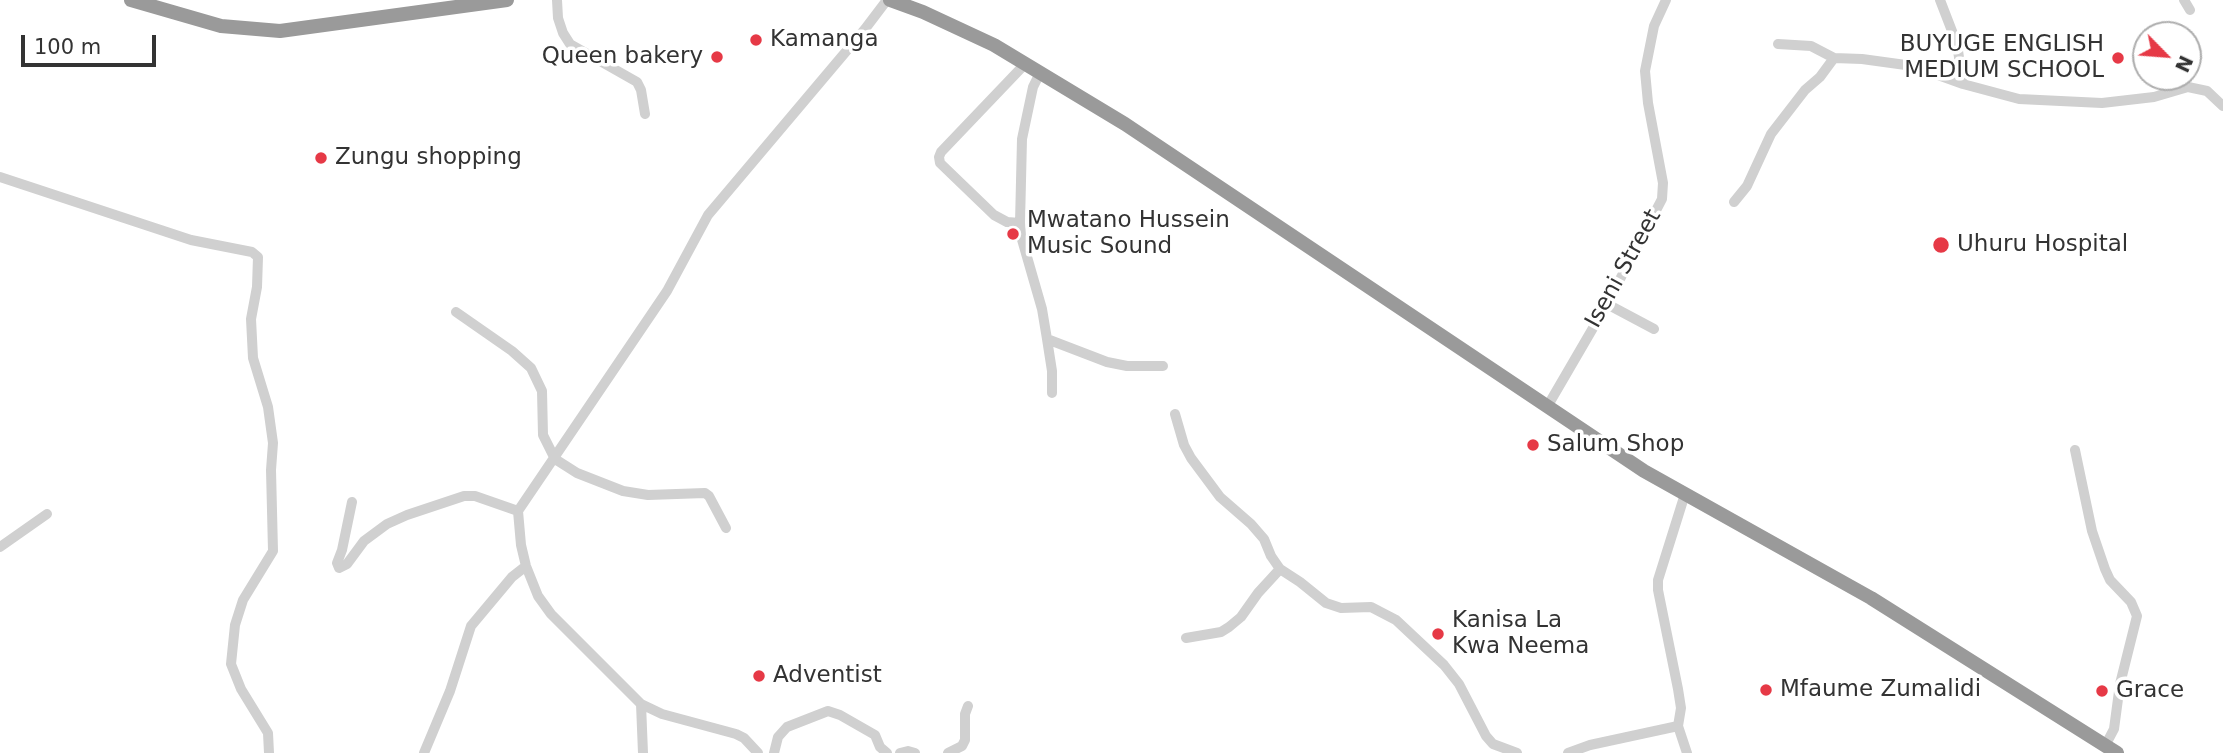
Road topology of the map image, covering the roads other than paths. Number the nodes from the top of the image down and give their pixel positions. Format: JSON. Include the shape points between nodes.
{"nodes":[{"id":1,"x":131,"y":0,"type":"edge"},
{"id":2,"x":508,"y":0,"type":"edge"},
{"id":3,"x":557,"y":0,"type":"edge"},
{"id":4,"x":888,"y":0,"type":"edge"},
{"id":5,"x":1666,"y":0,"type":"edge"},
{"id":6,"x":1940,"y":0,"type":"edge"},
{"id":7,"x":2184,"y":0,"type":"edge"},
{"id":8,"x":2190,"y":10,"type":"dead end"},
{"id":9,"x":1778,"y":44,"type":"dead end"},
{"id":10,"x":1834,"y":58,"type":"junction"},
{"id":11,"x":1025,"y":64,"type":"junction"},
{"id":12,"x":1040,"y":74,"type":"junction"},
{"id":13,"x":1963,"y":84,"type":"junction"},
{"id":14,"x":2223,"y":106,"type":"edge"},
{"id":15,"x":645,"y":114,"type":"dead end"},
{"id":16,"x":0,"y":177,"type":"edge"},
{"id":17,"x":1734,"y":202,"type":"dead end"},
{"id":18,"x":1020,"y":223,"type":"junction"},
{"id":19,"x":1607,"y":304,"type":"junction"},
{"id":20,"x":456,"y":313,"type":"dead end"},
{"id":21,"x":1654,"y":329,"type":"dead end"},
{"id":22,"x":1047,"y":339,"type":"junction"},
{"id":23,"x":1163,"y":366,"type":"dead end"},
{"id":24,"x":1052,"y":393,"type":"dead end"},
{"id":25,"x":1547,"y":407,"type":"junction"},
{"id":26,"x":1175,"y":414,"type":"dead end"},
{"id":27,"x":2075,"y":450,"type":"dead end"},
{"id":28,"x":555,"y":459,"type":"junction"},
{"id":29,"x":1685,"y":494,"type":"junction"},
{"id":30,"x":352,"y":502,"type":"dead end"},
{"id":31,"x":518,"y":511,"type":"junction"},
{"id":32,"x":47,"y":514,"type":"dead end"},
{"id":33,"x":726,"y":528,"type":"dead end"},
{"id":34,"x":0,"y":547,"type":"edge"},
{"id":35,"x":526,"y":566,"type":"junction"},
{"id":36,"x":1280,"y":569,"type":"junction"},
{"id":37,"x":1186,"y":639,"type":"dead end"},
{"id":38,"x":641,"y":704,"type":"junction"},
{"id":39,"x":968,"y":706,"type":"dead end"},
{"id":40,"x":1678,"y":726,"type":"junction"},
{"id":41,"x":2111,"y":749,"type":"edge"},
{"id":42,"x":268,"y":753,"type":"edge"},
{"id":43,"x":424,"y":753,"type":"edge"},
{"id":44,"x":643,"y":753,"type":"edge"},
{"id":45,"x":758,"y":753,"type":"edge"},
{"id":46,"x":774,"y":753,"type":"edge"},
{"id":47,"x":887,"y":753,"type":"edge"},
{"id":48,"x":900,"y":753,"type":"edge"},
{"id":49,"x":915,"y":753,"type":"edge"},
{"id":50,"x":948,"y":753,"type":"edge"},
{"id":51,"x":1517,"y":753,"type":"edge"},
{"id":52,"x":1568,"y":753,"type":"edge"},
{"id":53,"x":1687,"y":753,"type":"edge"}],
"edges":[{"from":1,"to":2,"type":"highway","via":[[221,26],[280,32]]},
{"from":3,"to":15,"type":"street","via":[[558,18],[570,44],[636,82]]},
{"from":4,"to":11,"type":"highway","via":[[994,45]]},
{"from":4,"to":28,"type":"street","via":[[708,215],[667,291]]},
{"from":5,"to":19,"type":"street","name":"Iseni Street","via":[[1654,26],[1645,71],[1662,199]]},
{"from":6,"to":13,"type":"street","via":[[1957,44]]},
{"from":7,"to":8,"type":"street"},
{"from":9,"to":10,"type":"street","via":[[1811,46]]},
{"from":10,"to":13,"type":"street","via":[[1913,66]]},
{"from":10,"to":17,"type":"street","via":[[1772,134],[1747,186]]},
{"from":11,"to":12,"type":"highway"},
{"from":11,"to":18,"type":"street","via":[[939,157],[994,215]]},
{"from":12,"to":18,"type":"street","via":[[1022,139]]},
{"from":12,"to":25,"type":"highway","via":[[1125,124]]},
{"from":13,"to":14,"type":"street","via":[[2019,99],[2102,103],[2154,97],[2188,87],[2207,91]]},
{"from":16,"to":42,"type":"street","via":[[191,240],[258,257],[251,319],[253,358],[273,443],[273,551],[243,600],[231,664],[268,733]]},
{"from":18,"to":22,"type":"street"},
{"from":19,"to":21,"type":"street"},
{"from":19,"to":25,"type":"street","name":"Iseni Street"},
{"from":20,"to":28,"type":"street","via":[[531,368],[542,391],[543,435]]},
{"from":22,"to":23,"type":"street","via":[[1107,362]]},
{"from":22,"to":24,"type":"street"},
{"from":25,"to":29,"type":"highway"},
{"from":26,"to":36,"type":"street","via":[[1196,466],[1220,497],[1264,539]]},
{"from":27,"to":41,"type":"street","via":[[2105,569],[2137,616],[2120,684]]},
{"from":28,"to":31,"type":"street"},
{"from":28,"to":33,"type":"street","via":[[623,491],[705,493]]},
{"from":29,"to":40,"type":"street","via":[[1658,580],[1680,699]]},
{"from":29,"to":41,"type":"highway","via":[[1871,598]]},
{"from":30,"to":31,"type":"street","via":[[339,568],[387,524],[464,496]]},
{"from":31,"to":35,"type":"street"},
{"from":32,"to":34,"type":"street"},
{"from":35,"to":38,"type":"street","via":[[546,608]]},
{"from":35,"to":43,"type":"street","via":[[471,626]]},
{"from":36,"to":37,"type":"street","via":[[1229,627]]},
{"from":36,"to":51,"type":"street","via":[[1326,603],[1341,608],[1371,607],[1396,620],[1459,684],[1493,744]]},
{"from":38,"to":44,"type":"street"},
{"from":38,"to":45,"type":"street","via":[[740,735]]},
{"from":39,"to":50,"type":"street","via":[[965,740]]},
{"from":40,"to":52,"type":"street"},
{"from":40,"to":53,"type":"street"},
{"from":46,"to":47,"type":"street","via":[[782,731],[826,711],[874,735]]},
{"from":48,"to":49,"type":"street"}]}
